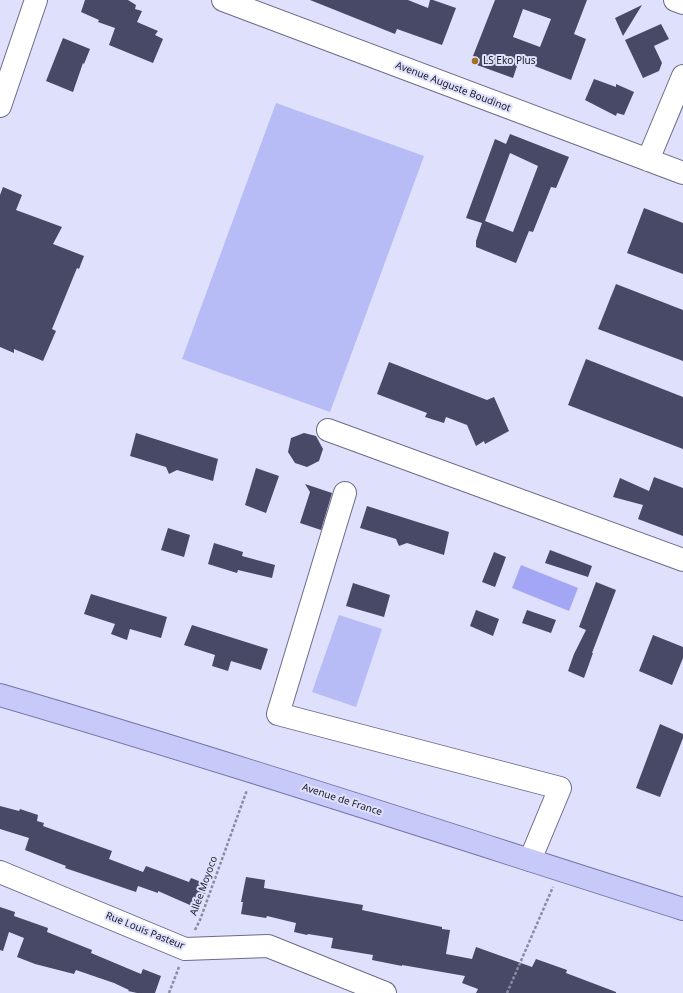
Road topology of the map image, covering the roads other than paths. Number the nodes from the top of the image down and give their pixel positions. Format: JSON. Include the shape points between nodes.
{"nodes":[{"id":1,"x":36,"y":0,"type":"edge"},
{"id":2,"x":223,"y":0,"type":"edge"},
{"id":3,"x":675,"y":0,"type":"edge"},
{"id":4,"x":683,"y":3,"type":"edge"},
{"id":5,"x":262,"y":7,"type":"edge"},
{"id":6,"x":683,"y":76,"type":"edge"},
{"id":7,"x":0,"y":106,"type":"edge"},
{"id":8,"x":648,"y":160,"type":"junction"},
{"id":9,"x":683,"y":173,"type":"edge"},
{"id":10,"x":328,"y":430,"type":"dead end"},
{"id":11,"x":345,"y":493,"type":"dead end"},
{"id":12,"x":683,"y":560,"type":"edge"},
{"id":13,"x":0,"y":695,"type":"edge"},
{"id":14,"x":530,"y":860,"type":"junction"},
{"id":15,"x":0,"y":872,"type":"edge"},
{"id":16,"x":683,"y":909,"type":"edge"},
{"id":17,"x":385,"y":993,"type":"edge"}],
"edges":[{"from":1,"to":7,"type":"street"},
{"from":2,"to":5,"type":"street","name":"Avenue Auguste Boudinot"},
{"from":3,"to":4,"type":"street"},
{"from":5,"to":8,"type":"street","name":"Avenue Auguste Boudinot"},
{"from":6,"to":8,"type":"street"},
{"from":8,"to":9,"type":"street","name":"Avenue Auguste Boudinot"},
{"from":10,"to":12,"type":"street"},
{"from":11,"to":14,"type":"street","via":[[278,714],[560,788]]},
{"from":13,"to":14,"type":"main road","name":"Avenue de France","via":[[258,772]]},
{"from":14,"to":16,"type":"main road","name":"Avenue de France"},
{"from":15,"to":17,"type":"street","name":"Rue Louis Pasteur","via":[[185,948],[268,946]]}]}
